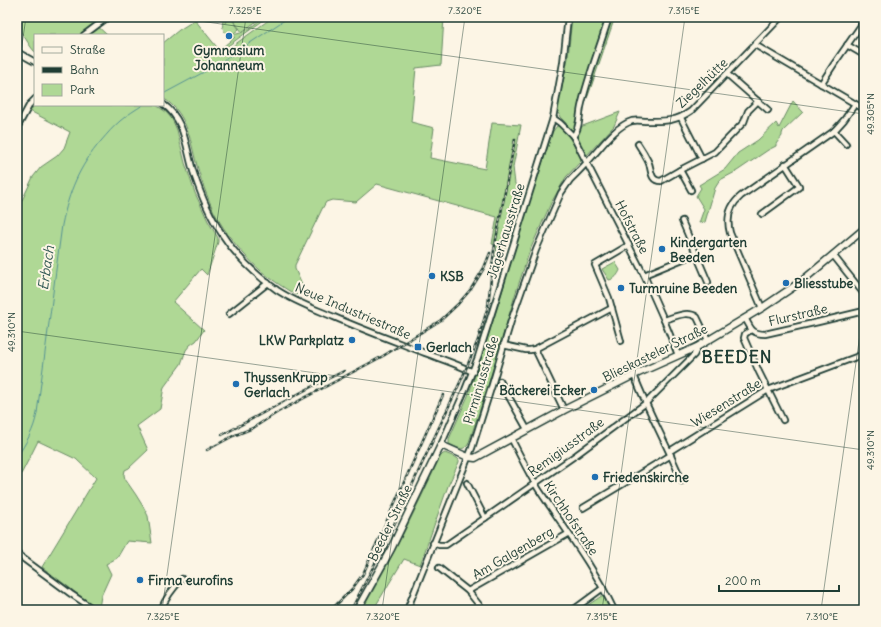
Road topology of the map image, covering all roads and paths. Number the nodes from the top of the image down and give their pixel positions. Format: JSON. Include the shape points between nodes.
{"nodes":[{"id":1,"x":108,"y":17,"type":"edge"},
{"id":2,"x":568,"y":17,"type":"edge"},
{"id":3,"x":609,"y":17,"type":"edge"},
{"id":4,"x":782,"y":17,"type":"edge"},
{"id":5,"x":864,"y":20,"type":"edge"},
{"id":6,"x":85,"y":34,"type":"edge"},
{"id":7,"x":755,"y":45,"type":"junction"},
{"id":8,"x":847,"y":45,"type":"junction"},
{"id":9,"x":17,"y":52,"type":"edge"},
{"id":10,"x":864,"y":55,"type":"edge"},
{"id":11,"x":34,"y":61,"type":"edge"},
{"id":12,"x":727,"y":74,"type":"junction"},
{"id":13,"x":822,"y":84,"type":"junction"},
{"id":14,"x":34,"y":100,"type":"edge"},
{"id":15,"x":758,"y":101,"type":"junction"},
{"id":16,"x":855,"y":104,"type":"junction"},
{"id":17,"x":164,"y":105,"type":"edge"},
{"id":18,"x":864,"y":109,"type":"edge"},
{"id":19,"x":768,"y":110,"type":"dead end"},
{"id":20,"x":553,"y":118,"type":"junction"},
{"id":21,"x":681,"y":118,"type":"junction"},
{"id":22,"x":17,"y":128,"type":"edge"},
{"id":23,"x":834,"y":131,"type":"junction"},
{"id":24,"x":573,"y":136,"type":"junction"},
{"id":25,"x":638,"y":144,"type":"dead end"},
{"id":26,"x":846,"y":144,"type":"dead end"},
{"id":27,"x":702,"y":159,"type":"junction"},
{"id":28,"x":587,"y":163,"type":"junction"},
{"id":29,"x":785,"y":164,"type":"junction"},
{"id":30,"x":680,"y":170,"type":"junction"},
{"id":31,"x":691,"y":190,"type":"dead end"},
{"id":32,"x":762,"y":214,"type":"dead end"},
{"id":33,"x":682,"y":221,"type":"dead end"},
{"id":34,"x":864,"y":230,"type":"edge"},
{"id":35,"x":629,"y":245,"type":"junction"},
{"id":36,"x":695,"y":254,"type":"junction"},
{"id":37,"x":833,"y":255,"type":"junction"},
{"id":38,"x":644,"y":275,"type":"junction"},
{"id":39,"x":708,"y":282,"type":"dead end"},
{"id":40,"x":268,"y":283,"type":"junction"},
{"id":41,"x":864,"y":294,"type":"edge"},
{"id":42,"x":612,"y":308,"type":"junction"},
{"id":43,"x":762,"y":308,"type":"junction"},
{"id":44,"x":864,"y":311,"type":"edge"},
{"id":45,"x":229,"y":314,"type":"dead end"},
{"id":46,"x":745,"y":318,"type":"junction"},
{"id":47,"x":664,"y":320,"type":"junction"},
{"id":48,"x":751,"y":330,"type":"junction"},
{"id":49,"x":708,"y":340,"type":"junction"},
{"id":50,"x":621,"y":342,"type":"dead end"},
{"id":51,"x":503,"y":345,"type":"junction"},
{"id":52,"x":697,"y":347,"type":"junction"},
{"id":53,"x":535,"y":349,"type":"junction"},
{"id":54,"x":864,"y":354,"type":"edge"},
{"id":55,"x":678,"y":355,"type":"junction"},
{"id":56,"x":473,"y":372,"type":"junction"},
{"id":57,"x":634,"y":376,"type":"junction"},
{"id":58,"x":500,"y":381,"type":"dead end"},
{"id":59,"x":768,"y":390,"type":"junction"},
{"id":60,"x":646,"y":403,"type":"junction"},
{"id":61,"x":564,"y":410,"type":"junction"},
{"id":62,"x":783,"y":420,"type":"dead end"},
{"id":63,"x":527,"y":429,"type":"junction"},
{"id":64,"x":511,"y":438,"type":"junction"},
{"id":65,"x":440,"y":445,"type":"junction"},
{"id":66,"x":670,"y":453,"type":"junction"},
{"id":67,"x":468,"y":457,"type":"junction"},
{"id":68,"x":682,"y":481,"type":"dead end"},
{"id":69,"x":466,"y":483,"type":"dead end"},
{"id":70,"x":535,"y":483,"type":"junction"},
{"id":71,"x":583,"y":508,"type":"dead end"},
{"id":72,"x":485,"y":518,"type":"junction"},
{"id":73,"x":568,"y":534,"type":"junction"},
{"id":74,"x":433,"y":543,"type":"junction"},
{"id":75,"x":17,"y":554,"type":"edge"},
{"id":76,"x":439,"y":568,"type":"dead end"},
{"id":77,"x":182,"y":579,"type":"dead end"},
{"id":78,"x":603,"y":588,"type":"junction"},
{"id":79,"x":468,"y":591,"type":"junction"},
{"id":80,"x":95,"y":610,"type":"edge"},
{"id":81,"x":161,"y":610,"type":"edge"},
{"id":82,"x":357,"y":610,"type":"edge"},
{"id":83,"x":407,"y":610,"type":"edge"},
{"id":84,"x":483,"y":610,"type":"edge"},
{"id":85,"x":573,"y":610,"type":"edge"},
{"id":86,"x":614,"y":610,"type":"edge"}],
"edges":[{"from":1,"to":6,"type":"street"},
{"from":2,"to":20,"type":"street","name":"Jägerhausstraße"},
{"from":3,"to":24,"type":"street"},
{"from":4,"to":7,"type":"street","name":"Ziegelhütte"},
{"from":5,"to":8,"type":"street"},
{"from":7,"to":12,"type":"street","name":"Ziegelhütte"},
{"from":7,"to":13,"type":"street"},
{"from":8,"to":10,"type":"street"},
{"from":8,"to":13,"type":"street"},
{"from":9,"to":11,"type":"street"},
{"from":12,"to":15,"type":"street"},
{"from":12,"to":21,"type":"street","name":"Ziegelhütte"},
{"from":13,"to":16,"type":"street"},
{"from":14,"to":22,"type":"street"},
{"from":15,"to":19,"type":"street"},
{"from":15,"to":27,"type":"street","via":[[748,111],[744,122],[719,148]]},
{"from":16,"to":18,"type":"street"},
{"from":16,"to":23,"type":"street"},
{"from":17,"to":40,"type":"street","name":"Neue Industriestraße","via":[[174,114],[181,126],[193,172],[214,222],[237,254]]},
{"from":20,"to":24,"type":"street","name":"Hofstraße"},
{"from":20,"to":56,"type":"street","name":"Jägerhausstraße"},
{"from":21,"to":27,"type":"street"},
{"from":21,"to":28,"type":"street","name":"Ziegelhütte","via":[[667,121],[640,120],[625,124],[614,132]]},
{"from":23,"to":26,"type":"street"},
{"from":23,"to":29,"type":"street"},
{"from":24,"to":28,"type":"street","name":"Hofstraße"},
{"from":25,"to":30,"type":"street","via":[[649,162],[655,180],[661,181]]},
{"from":27,"to":30,"type":"street"},
{"from":28,"to":35,"type":"street","name":"Hofstraße"},
{"from":28,"to":51,"type":"street","name":"Pirminiusstraße","via":[[561,193],[534,256]]},
{"from":29,"to":32,"type":"street","via":[[800,186]]},
{"from":29,"to":43,"type":"street","via":[[737,199],[728,216],[730,233]]},
{"from":30,"to":31,"type":"street"},
{"from":33,"to":36,"type":"street"},
{"from":34,"to":37,"type":"street","name":"Blieskasteler Straße"},
{"from":35,"to":38,"type":"street","name":"Hofstraße"},
{"from":35,"to":42,"type":"street","via":[[595,265]]},
{"from":36,"to":38,"type":"street"},
{"from":36,"to":39,"type":"street"},
{"from":37,"to":41,"type":"street"},
{"from":37,"to":43,"type":"street","name":"Blieskasteler Straße","via":[[802,281]]},
{"from":38,"to":47,"type":"street","name":"Hofstraße"},
{"from":40,"to":45,"type":"street"},
{"from":40,"to":56,"type":"street","name":"Neue Industriestraße","via":[[289,297],[323,312]]},
{"from":42,"to":50,"type":"street"},
{"from":42,"to":53,"type":"street"},
{"from":43,"to":46,"type":"street","name":"Blieskasteler Straße"},
{"from":44,"to":48,"type":"street","name":"Flurstraße","via":[[765,334]]},
{"from":46,"to":48,"type":"street","name":"Flurstraße"},
{"from":46,"to":49,"type":"street","name":"Blieskasteler Straße"},
{"from":47,"to":49,"type":"street","via":[[689,313],[694,315]]},
{"from":47,"to":55,"type":"street","name":"Hofstraße"},
{"from":48,"to":59,"type":"street","via":[[744,338]]},
{"from":49,"to":52,"type":"street","name":"Blieskasteler Straße"},
{"from":51,"to":53,"type":"street","via":[[526,350]]},
{"from":51,"to":67,"type":"street","name":"Pirminiusstraße"},
{"from":52,"to":55,"type":"street","name":"Blieskasteler Straße"},
{"from":52,"to":60,"type":"street","name":"Remigiusstraße","via":[[694,355]]},
{"from":53,"to":61,"type":"street"},
{"from":54,"to":59,"type":"street","name":"Wiesenstraße"},
{"from":55,"to":57,"type":"street","name":"Blieskasteler Straße"},
{"from":56,"to":65,"type":"street","name":"Jägerhausstraße"},
{"from":57,"to":60,"type":"street"},
{"from":57,"to":61,"type":"street","name":"Blieskasteler Straße"},
{"from":58,"to":63,"type":"street"},
{"from":59,"to":62,"type":"street"},
{"from":59,"to":66,"type":"street","name":"Wiesenstraße"},
{"from":60,"to":66,"type":"street"},
{"from":60,"to":70,"type":"street","name":"Remigiusstraße"},
{"from":61,"to":63,"type":"street","name":"Blieskasteler Straße"},
{"from":63,"to":64,"type":"street","name":"Blieskasteler Straße"},
{"from":64,"to":67,"type":"street","name":"Blieskasteler Straße","via":[[475,458]]},
{"from":64,"to":70,"type":"street","name":"Kirchhofstraße"},
{"from":65,"to":67,"type":"street"},
{"from":65,"to":82,"type":"street","name":"Beeder Straße","via":[[401,529]]},
{"from":66,"to":68,"type":"street"},
{"from":66,"to":71,"type":"street","name":"Wiesenstraße"},
{"from":67,"to":74,"type":"street","name":"Pirminiusstraße"},
{"from":69,"to":72,"type":"street"},
{"from":70,"to":72,"type":"street","name":"Remigiusstraße"},
{"from":70,"to":73,"type":"street","name":"Kirchhofstraße"},
{"from":72,"to":74,"type":"street","name":"Remigiusstraße","via":[[446,545]]},
{"from":73,"to":78,"type":"street","name":"Kirchhofstraße"},
{"from":73,"to":79,"type":"street","name":"Am Galgenberg"},
{"from":74,"to":83,"type":"street","name":"Pirminiusstraße"},
{"from":75,"to":80,"type":"street"},
{"from":76,"to":79,"type":"street"},
{"from":77,"to":81,"type":"street","via":[[171,590]]},
{"from":78,"to":85,"type":"street"},
{"from":78,"to":86,"type":"street","name":"Kirchhofstraße"},
{"from":79,"to":84,"type":"street"}]}
